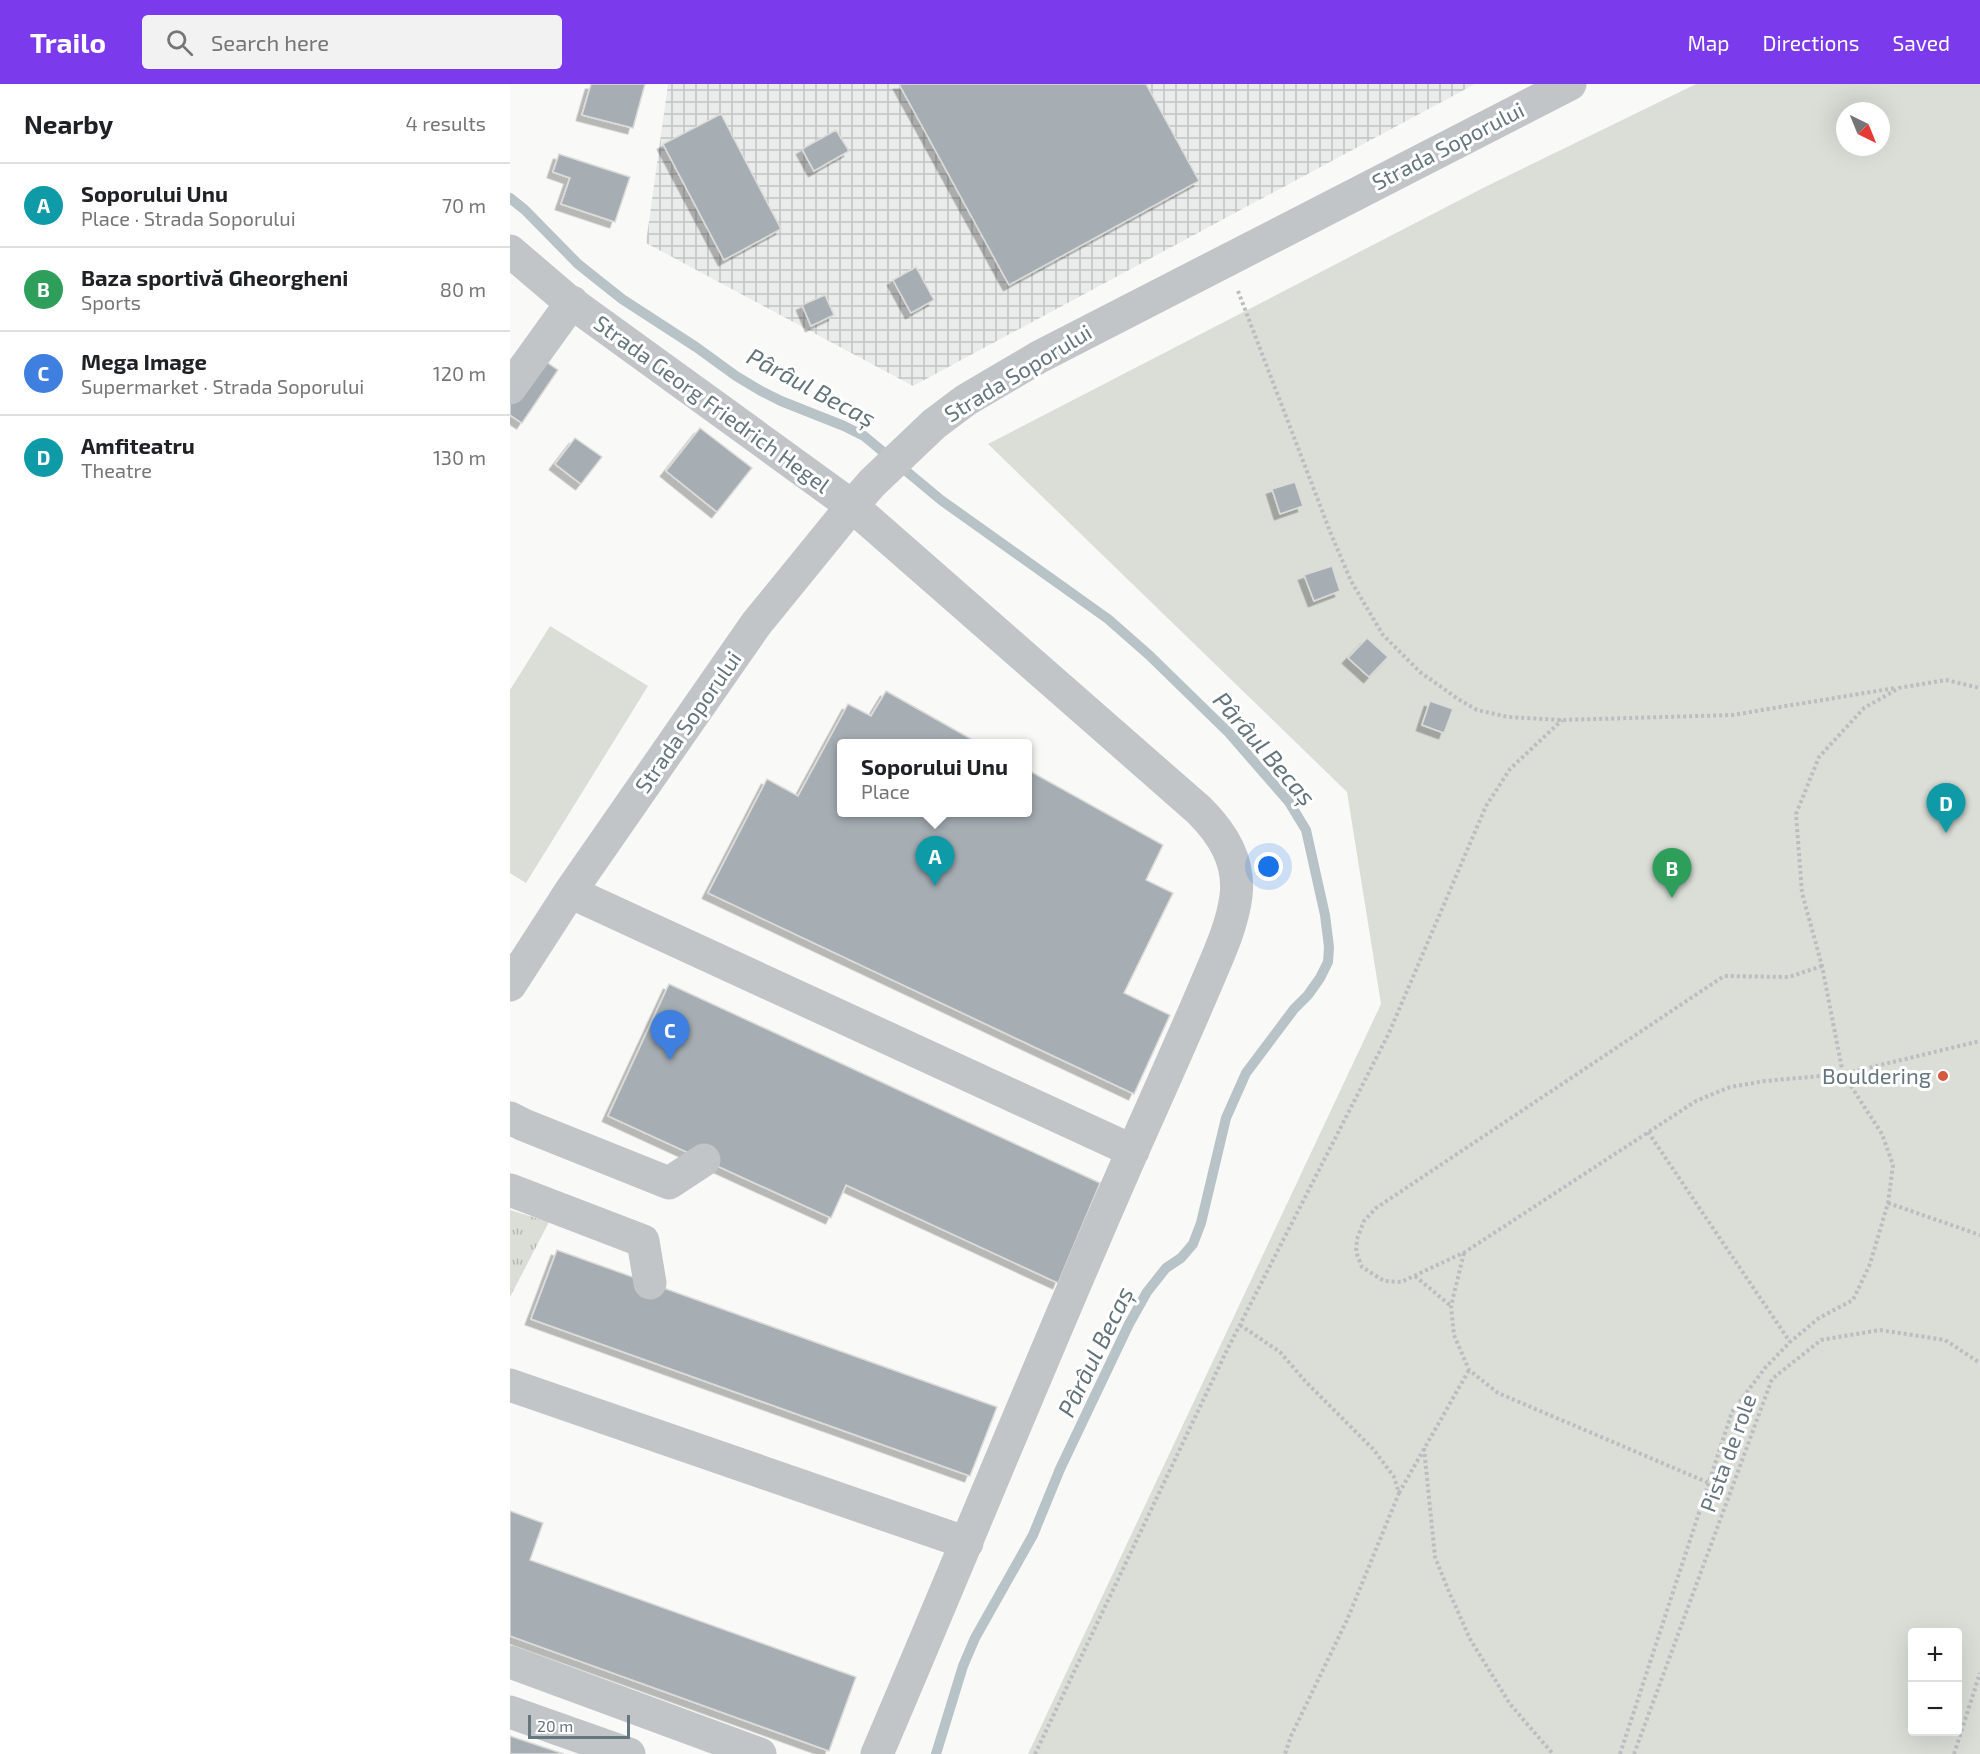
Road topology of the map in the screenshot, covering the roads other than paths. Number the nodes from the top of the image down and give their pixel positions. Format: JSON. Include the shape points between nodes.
{"nodes":[{"id":1,"x":1570,"y":84,"type":"edge"},
{"id":2,"x":510,"y":251,"type":"edge"},
{"id":3,"x":572,"y":302,"type":"junction"},
{"id":4,"x":510,"y":388,"type":"edge"},
{"id":5,"x":862,"y":495,"type":"junction"},
{"id":6,"x":570,"y":892,"type":"junction"},
{"id":7,"x":510,"y":985,"type":"edge"},
{"id":8,"x":510,"y":1118,"type":"edge"},
{"id":9,"x":1133,"y":1151,"type":"junction"},
{"id":10,"x":704,"y":1160,"type":"dead end"},
{"id":11,"x":510,"y":1190,"type":"edge"},
{"id":12,"x":650,"y":1283,"type":"dead end"},
{"id":13,"x":510,"y":1385,"type":"edge"},
{"id":14,"x":967,"y":1543,"type":"junction"},
{"id":15,"x":510,"y":1662,"type":"edge"},
{"id":16,"x":510,"y":1712,"type":"edge"},
{"id":17,"x":629,"y":1754,"type":"edge"},
{"id":18,"x":760,"y":1754,"type":"edge"},
{"id":19,"x":877,"y":1754,"type":"edge"}],
"edges":[{"from":1,"to":5,"type":"street","name":"Strada Soporului","via":[[1039,357],[966,400],[934,424]]},
{"from":2,"to":3,"type":"street","name":"Strada Georg Friedrich Hegel"},
{"from":3,"to":4,"type":"street","name":"Strada Georg Friedrich Hegel"},
{"from":3,"to":5,"type":"street","name":"Strada Georg Friedrich Hegel"},
{"from":5,"to":6,"type":"street","name":"Strada Soporului","via":[[756,624]]},
{"from":5,"to":9,"type":"street","name":"Strada Georg Friedrich Hegel","via":[[1199,810],[1229,849],[1237,877],[1230,923]]},
{"from":6,"to":7,"type":"street","name":"Strada Soporului"},
{"from":6,"to":9,"type":"street"},
{"from":8,"to":10,"type":"street","via":[[669,1183]]},
{"from":9,"to":14,"type":"street","name":"Strada Georg Friedrich Hegel"},
{"from":11,"to":12,"type":"street","via":[[643,1241]]},
{"from":13,"to":14,"type":"street"},
{"from":14,"to":19,"type":"street","name":"Strada Georg Friedrich Hegel"},
{"from":15,"to":18,"type":"street"},
{"from":16,"to":17,"type":"street"}]}
